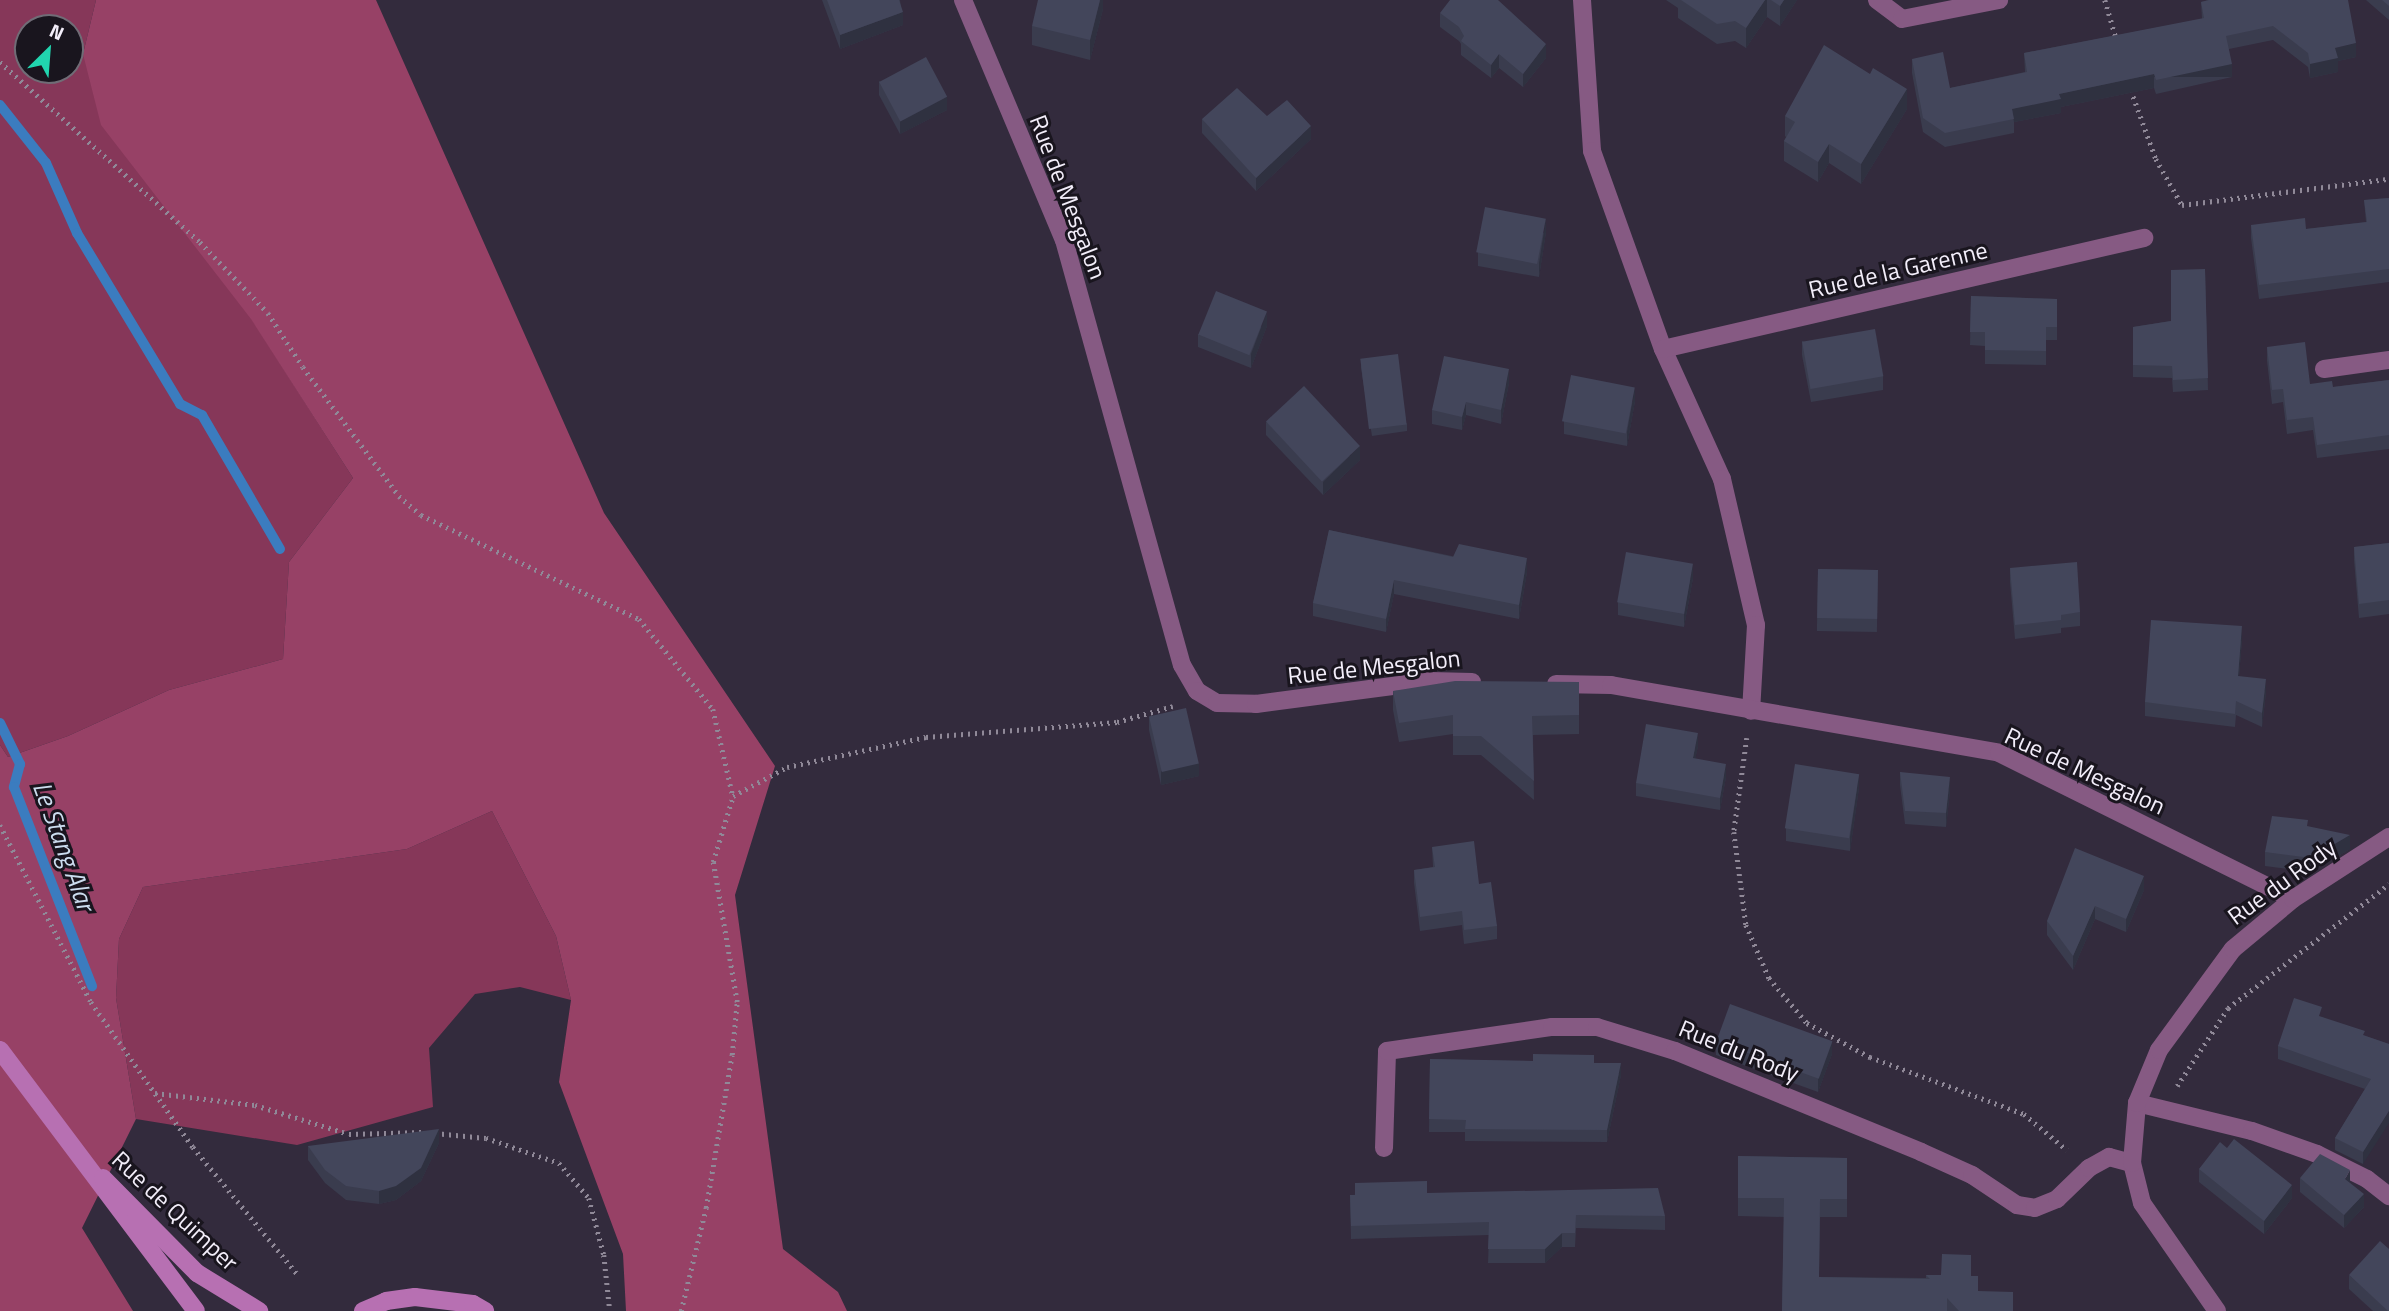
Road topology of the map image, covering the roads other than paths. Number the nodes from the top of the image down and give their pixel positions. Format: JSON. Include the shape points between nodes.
{"nodes":[{"id":1,"x":963,"y":0,"type":"edge"},
{"id":2,"x":1582,"y":0,"type":"edge"},
{"id":3,"x":1877,"y":0,"type":"edge"},
{"id":4,"x":1999,"y":0,"type":"edge"},
{"id":5,"x":2144,"y":238,"type":"dead end"},
{"id":6,"x":1663,"y":349,"type":"junction"},
{"id":7,"x":2389,"y":360,"type":"edge"},
{"id":8,"x":2324,"y":369,"type":"dead end"},
{"id":9,"x":1486,"y":682,"type":"edge"},
{"id":10,"x":1542,"y":684,"type":"edge"},
{"id":11,"x":1751,"y":710,"type":"junction"},
{"id":12,"x":2389,"y":838,"type":"edge"},
{"id":13,"x":2292,"y":899,"type":"junction"},
{"id":14,"x":0,"y":1050,"type":"edge"},
{"id":15,"x":2137,"y":1103,"type":"junction"},
{"id":16,"x":63,"y":1139,"type":"junction"},
{"id":17,"x":1384,"y":1147,"type":"dead end"},
{"id":18,"x":2132,"y":1163,"type":"junction"},
{"id":19,"x":2389,"y":1196,"type":"edge"},
{"id":20,"x":196,"y":1311,"type":"edge"},
{"id":21,"x":259,"y":1311,"type":"edge"},
{"id":22,"x":363,"y":1311,"type":"edge"},
{"id":23,"x":485,"y":1311,"type":"edge"},
{"id":24,"x":2217,"y":1311,"type":"edge"}],
"edges":[{"from":1,"to":9,"type":"street","name":"Rue de Mesgalon","via":[[1064,240],[1182,665],[1197,691],[1217,703],[1256,704],[1430,681]]},
{"from":2,"to":6,"type":"street","via":[[1592,151]]},
{"from":3,"to":4,"type":"street","via":[[1902,19]]},
{"from":5,"to":6,"type":"street","name":"Rue de la Garenne"},
{"from":6,"to":11,"type":"street","via":[[1722,479],[1756,625]]},
{"from":7,"to":8,"type":"street"},
{"from":10,"to":11,"type":"street","name":"Rue de Mesgalon","via":[[1612,685]]},
{"from":11,"to":13,"type":"street","name":"Rue de Mesgalon","via":[[1999,753]]},
{"from":12,"to":13,"type":"street","name":"Rue du Rody"},
{"from":13,"to":15,"type":"street","name":"Rue du Rody","via":[[2233,949],[2195,995],[2159,1050]]},
{"from":14,"to":16,"type":"main road","name":"Rue de Quimper"},
{"from":15,"to":18,"type":"street","name":"Rue du Rody"},
{"from":15,"to":19,"type":"street","via":[[2317,1154],[2367,1179]]},
{"from":16,"to":20,"type":"main road","name":"Rue de Quimper"},
{"from":16,"to":21,"type":"main road","name":"Rue de Quimper","via":[[197,1273]]},
{"from":17,"to":18,"type":"street","name":"Rue du Rody","via":[[1387,1051],[1552,1027],[1597,1027],[1665,1047],[1921,1152],[1972,1174],[2017,1205],[2035,1208],[2057,1199],[2089,1168],[2109,1157]]},
{"from":18,"to":24,"type":"street","name":"Rue du Rody","via":[[2142,1203]]},
{"from":22,"to":23,"type":"main road","via":[[386,1301],[415,1297],[472,1304]]}]}
